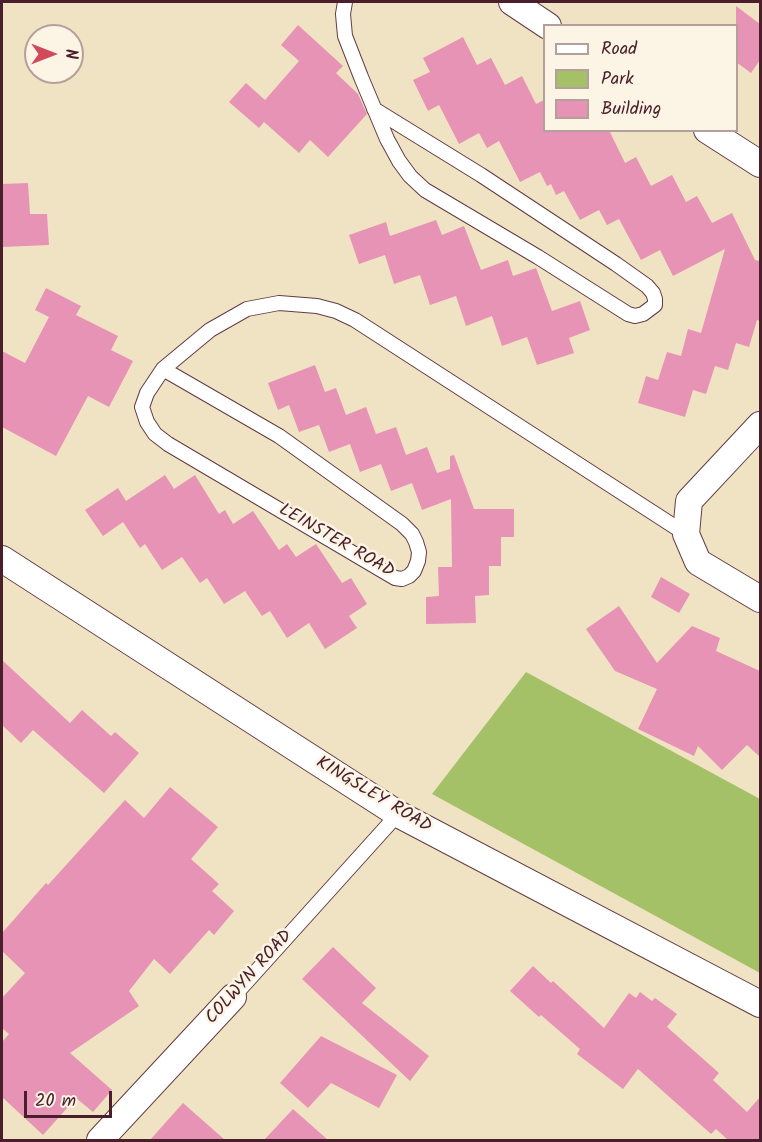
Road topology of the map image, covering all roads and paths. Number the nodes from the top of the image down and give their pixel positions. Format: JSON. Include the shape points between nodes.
{"nodes":[{"id":1,"x":345,"y":2,"type":"edge"},
{"id":2,"x":512,"y":2,"type":"edge"},
{"id":3,"x":545,"y":24,"type":"edge"},
{"id":4,"x":374,"y":109,"type":"junction"},
{"id":5,"x":710,"y":132,"type":"edge"},
{"id":6,"x":760,"y":164,"type":"edge"},
{"id":7,"x":163,"y":369,"type":"junction"},
{"id":8,"x":760,"y":425,"type":"edge"},
{"id":9,"x":687,"y":534,"type":"junction"},
{"id":10,"x":2,"y":559,"type":"edge"},
{"id":11,"x":760,"y":599,"type":"edge"},
{"id":12,"x":398,"y":814,"type":"junction"},
{"id":13,"x":232,"y":997,"type":"joint"},
{"id":14,"x":760,"y":1004,"type":"edge"},
{"id":15,"x":100,"y":1140,"type":"edge"}],
"edges":[{"from":1,"to":4,"type":"lane","via":[[345,36]]},
{"from":2,"to":3,"type":"street"},
{"from":4,"to":4,"type":"lane","via":[[399,161],[425,190],[628,314],[643,314],[655,305],[647,286],[616,264]]},
{"from":5,"to":6,"type":"street"},
{"from":7,"to":7,"type":"lane","name":"LEINSTER ROAD","via":[[279,436],[402,524],[412,534],[419,552],[414,571],[402,579],[395,578],[155,434],[142,407]]},
{"from":7,"to":9,"type":"lane","name":"LEINSTER ROAD","via":[[210,330],[247,309],[279,303],[336,311]]},
{"from":8,"to":9,"type":"street","via":[[689,501]]},
{"from":9,"to":11,"type":"street","via":[[698,562]]},
{"from":10,"to":12,"type":"street","name":"KINGSLEY ROAD"},
{"from":12,"to":13,"type":"lane","name":"COLWYN ROAD"},
{"from":12,"to":14,"type":"street","name":"KINGSLEY ROAD"},
{"from":13,"to":15,"type":"street","name":"COLWYN ROAD"}]}
